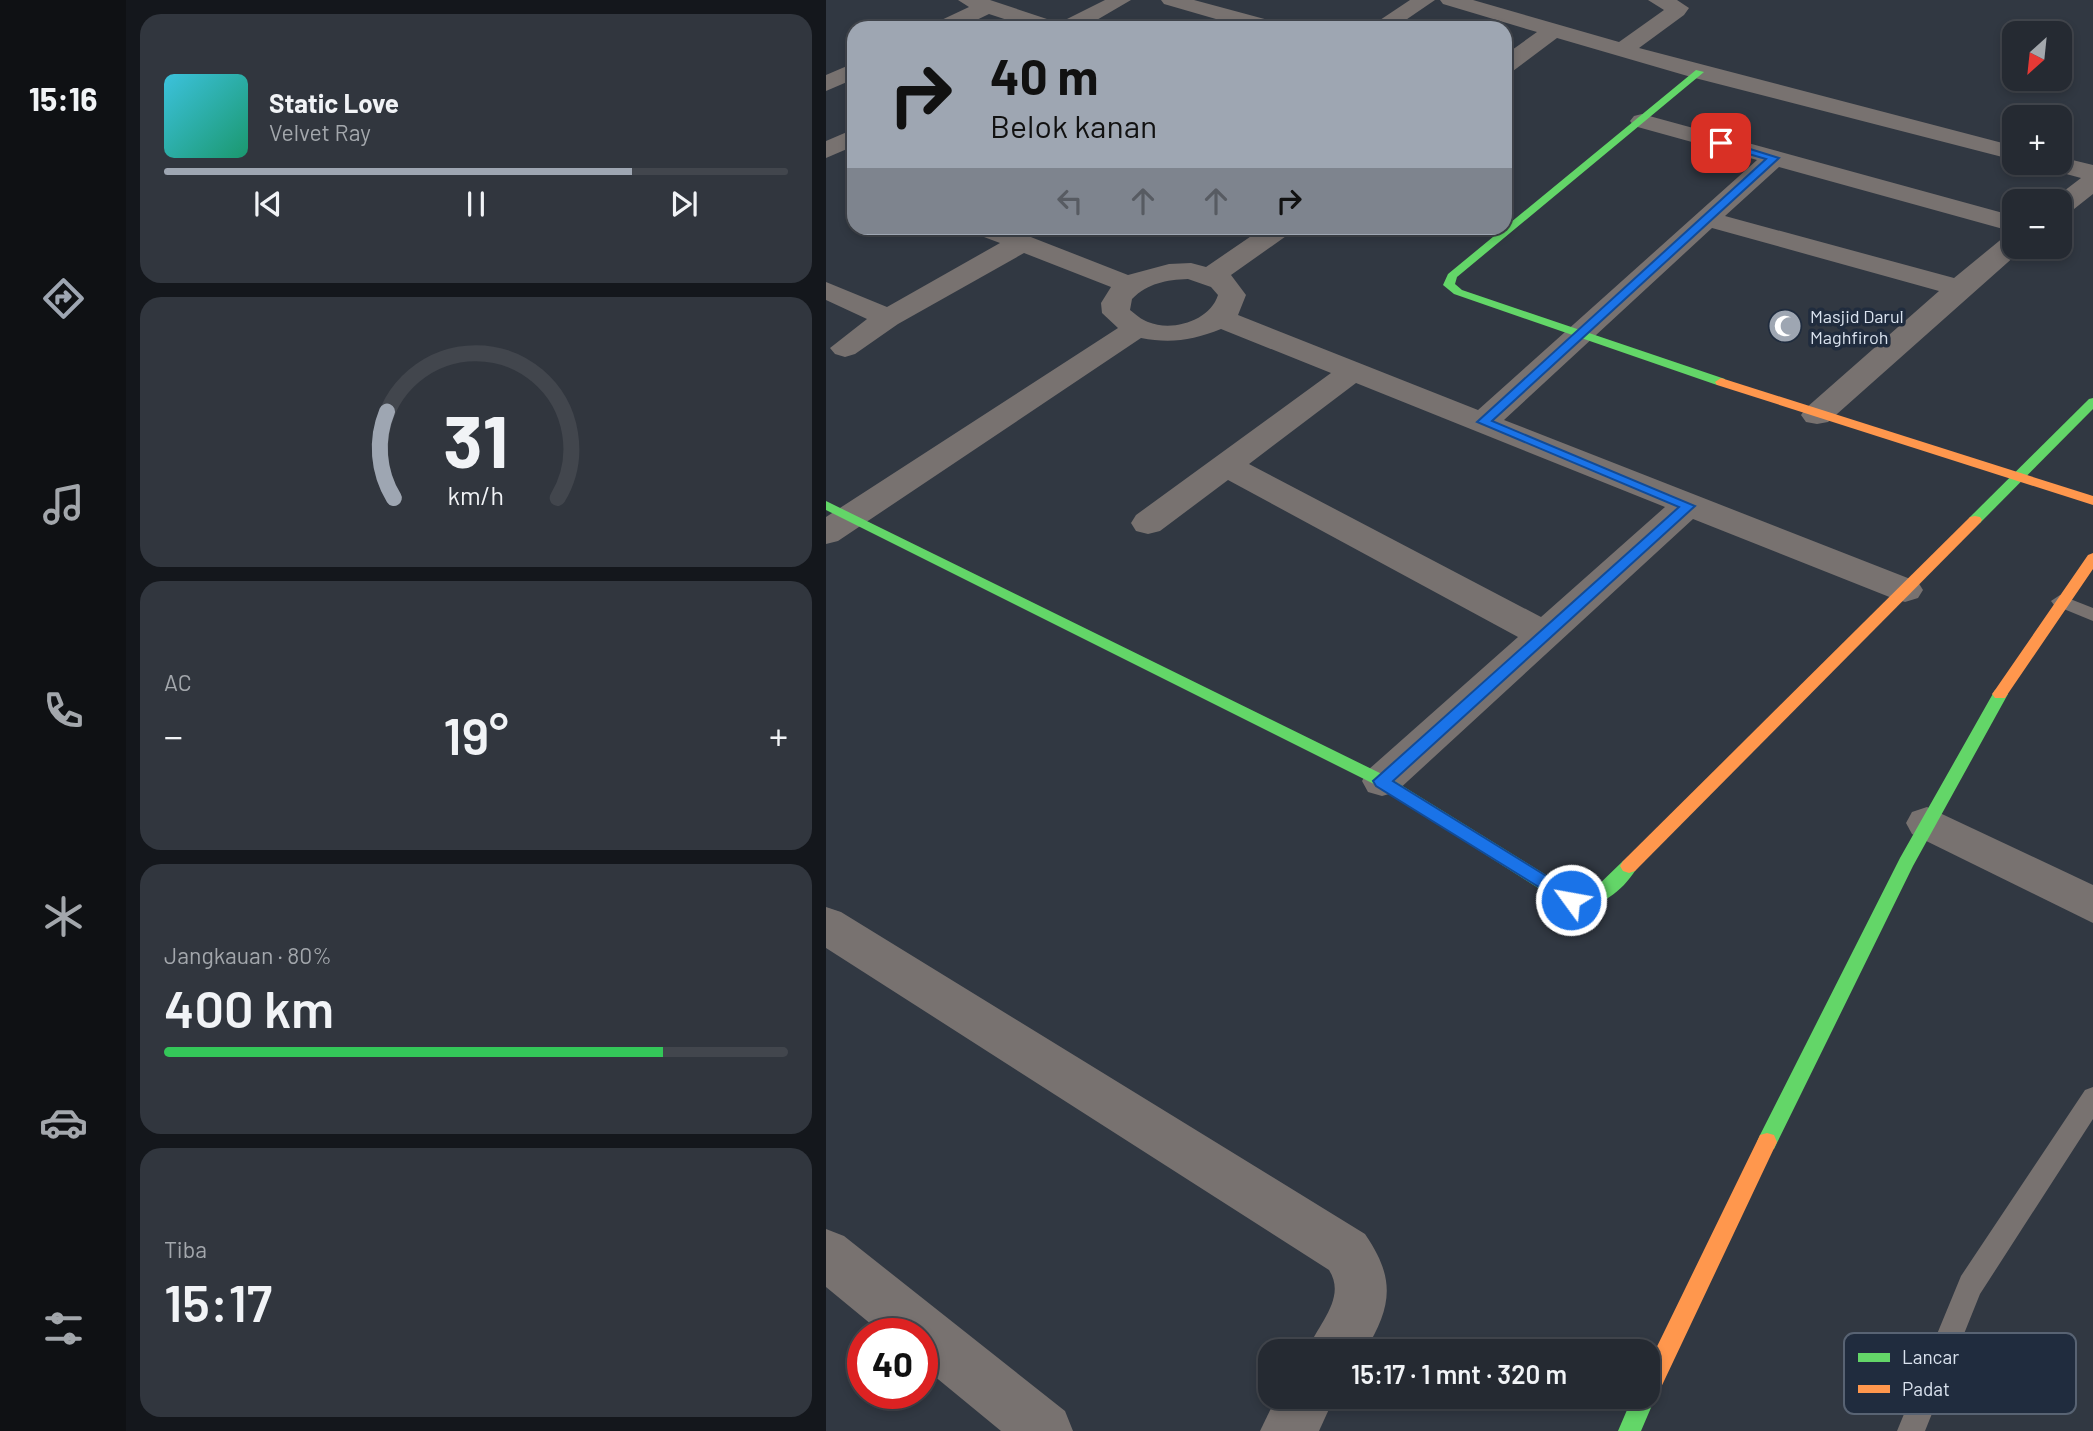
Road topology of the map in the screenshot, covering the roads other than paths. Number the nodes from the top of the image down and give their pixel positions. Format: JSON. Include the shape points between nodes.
{"nodes":[{"id":1,"x":968,"y":0,"type":"edge"},
{"id":2,"x":1121,"y":0,"type":"edge"},
{"id":3,"x":1171,"y":0,"type":"edge"},
{"id":4,"x":1425,"y":0,"type":"edge"},
{"id":5,"x":1450,"y":0,"type":"edge"},
{"id":6,"x":1658,"y":0,"type":"edge"},
{"id":7,"x":989,"y":6,"type":"junction"},
{"id":8,"x":958,"y":21,"type":"edge"},
{"id":9,"x":1033,"y":21,"type":"edge"},
{"id":10,"x":1080,"y":21,"type":"edge"},
{"id":11,"x":1222,"y":21,"type":"edge"},
{"id":12,"x":1391,"y":21,"type":"edge"},
{"id":13,"x":1554,"y":30,"type":"junction"},
{"id":14,"x":1622,"y":50,"type":"junction"},
{"id":15,"x":1512,"y":61,"type":"edge"},
{"id":16,"x":1699,"y":72,"type":"junction"},
{"id":17,"x":847,"y":74,"type":"edge"},
{"id":18,"x":826,"y":84,"type":"edge"},
{"id":19,"x":1642,"y":121,"type":"junction"},
{"id":20,"x":847,"y":143,"type":"edge"},
{"id":21,"x":2002,"y":150,"type":"edge"},
{"id":22,"x":1774,"y":158,"type":"junction"},
{"id":23,"x":832,"y":159,"type":"edge"},
{"id":24,"x":2072,"y":168,"type":"edge"},
{"id":25,"x":2093,"y":173,"type":"edge"},
{"id":26,"x":2093,"y":181,"type":"edge"},
{"id":27,"x":2072,"y":198,"type":"edge"},
{"id":28,"x":1707,"y":219,"type":"junction"},
{"id":29,"x":2002,"y":221,"type":"edge"},
{"id":30,"x":1512,"y":228,"type":"edge"},
{"id":31,"x":1002,"y":235,"type":"edge"},
{"id":32,"x":1270,"y":235,"type":"edge"},
{"id":33,"x":1504,"y":235,"type":"edge"},
{"id":34,"x":1021,"y":243,"type":"junction"},
{"id":35,"x":2002,"y":253,"type":"edge"},
{"id":36,"x":1213,"y":275,"type":"junction"},
{"id":37,"x":1130,"y":285,"type":"junction"},
{"id":38,"x":1959,"y":288,"type":"junction"},
{"id":39,"x":826,"y":290,"type":"edge"},
{"id":40,"x":888,"y":318,"type":"junction"},
{"id":41,"x":1221,"y":319,"type":"junction"},
{"id":42,"x":1136,"y":329,"type":"junction"},
{"id":43,"x":1581,"y":335,"type":"junction"},
{"id":44,"x":845,"y":348,"type":"dead end"},
{"id":45,"x":1354,"y":371,"type":"junction"},
{"id":46,"x":2093,"y":402,"type":"edge"},
{"id":47,"x":1818,"y":415,"type":"junction"},
{"id":48,"x":1483,"y":422,"type":"junction"},
{"id":49,"x":1229,"y":467,"type":"junction"},
{"id":50,"x":2016,"y":476,"type":"junction"},
{"id":51,"x":2093,"y":501,"type":"edge"},
{"id":52,"x":1688,"y":506,"type":"junction"},
{"id":53,"x":833,"y":518,"type":"edge"},
{"id":54,"x":1148,"y":523,"type":"dead end"},
{"id":55,"x":2093,"y":558,"type":"edge"},
{"id":56,"x":1905,"y":590,"type":"junction"},
{"id":57,"x":2060,"y":601,"type":"junction"},
{"id":58,"x":2093,"y":615,"type":"edge"},
{"id":59,"x":1546,"y":636,"type":"junction"},
{"id":60,"x":1382,"y":781,"type":"junction"},
{"id":61,"x":1927,"y":823,"type":"junction"},
{"id":62,"x":2093,"y":905,"type":"edge"},
{"id":63,"x":826,"y":925,"type":"edge"},
{"id":64,"x":2093,"y":1098,"type":"edge"},
{"id":65,"x":826,"y":1254,"type":"edge"},
{"id":66,"x":1950,"y":1333,"type":"edge"},
{"id":67,"x":1341,"y":1339,"type":"edge"},
{"id":68,"x":1660,"y":1365,"type":"edge"},
{"id":69,"x":1301,"y":1409,"type":"edge"},
{"id":70,"x":1639,"y":1409,"type":"edge"},
{"id":71,"x":1918,"y":1414,"type":"edge"},
{"id":72,"x":1045,"y":1431,"type":"edge"},
{"id":73,"x":1288,"y":1431,"type":"edge"},
{"id":74,"x":1629,"y":1431,"type":"edge"},
{"id":75,"x":1911,"y":1431,"type":"edge"}],
"edges":[{"from":1,"to":7,"type":"street"},
{"from":2,"to":10,"type":"street"},
{"from":3,"to":11,"type":"street"},
{"from":4,"to":12,"type":"street"},
{"from":5,"to":13,"type":"street"},
{"from":6,"to":14,"type":"street","via":[[1677,11]]},
{"from":7,"to":8,"type":"street"},
{"from":7,"to":9,"type":"street"},
{"from":13,"to":14,"type":"street"},
{"from":13,"to":15,"type":"street"},
{"from":14,"to":16,"type":"street"},
{"from":16,"to":19,"type":"street"},
{"from":16,"to":21,"type":"street"},
{"from":17,"to":18,"type":"street"},
{"from":19,"to":22,"type":"street"},
{"from":19,"to":30,"type":"street"},
{"from":20,"to":23,"type":"street"},
{"from":22,"to":28,"type":"street"},
{"from":22,"to":29,"type":"street"},
{"from":24,"to":25,"type":"street"},
{"from":26,"to":27,"type":"street"},
{"from":28,"to":38,"type":"street"},
{"from":28,"to":43,"type":"street"},
{"from":31,"to":34,"type":"street"},
{"from":32,"to":36,"type":"street"},
{"from":33,"to":43,"type":"street","via":[[1449,280],[1449,285]]},
{"from":34,"to":37,"type":"street"},
{"from":34,"to":40,"type":"street"},
{"from":35,"to":38,"type":"street"},
{"from":36,"to":37,"type":"street","via":[[1174,271]]},
{"from":36,"to":41,"type":"street","via":[[1230,288],[1233,298],[1231,309]]},
{"from":37,"to":42,"type":"street","via":[[1115,303],[1116,313]]},
{"from":38,"to":47,"type":"street"},
{"from":39,"to":40,"type":"street"},
{"from":40,"to":44,"type":"street"},
{"from":41,"to":42,"type":"street","via":[[1171,334]]},
{"from":41,"to":45,"type":"street"},
{"from":42,"to":53,"type":"street"},
{"from":43,"to":47,"type":"street"},
{"from":43,"to":48,"type":"street"},
{"from":45,"to":48,"type":"street"},
{"from":45,"to":49,"type":"street"},
{"from":46,"to":50,"type":"street"},
{"from":47,"to":50,"type":"street"},
{"from":48,"to":52,"type":"street"},
{"from":49,"to":54,"type":"street"},
{"from":49,"to":59,"type":"street"},
{"from":50,"to":51,"type":"street"},
{"from":50,"to":56,"type":"street"},
{"from":52,"to":56,"type":"street"},
{"from":52,"to":59,"type":"street"},
{"from":53,"to":60,"type":"street"},
{"from":55,"to":57,"type":"street"},
{"from":56,"to":60,"type":"street","via":[[1589,902],[1571,900]]},
{"from":57,"to":58,"type":"lane"},
{"from":57,"to":61,"type":"street","via":[[1970,741]]},
{"from":59,"to":60,"type":"street"},
{"from":61,"to":62,"type":"street"},
{"from":61,"to":68,"type":"street"},
{"from":63,"to":67,"type":"street","via":[[1347,1252],[1359,1267],[1363,1288],[1357,1311]]},
{"from":64,"to":66,"type":"lane","via":[[1970,1284]]},
{"from":65,"to":72,"type":"street"},
{"from":69,"to":73,"type":"street"},
{"from":70,"to":74,"type":"street"},
{"from":71,"to":75,"type":"lane"}]}
